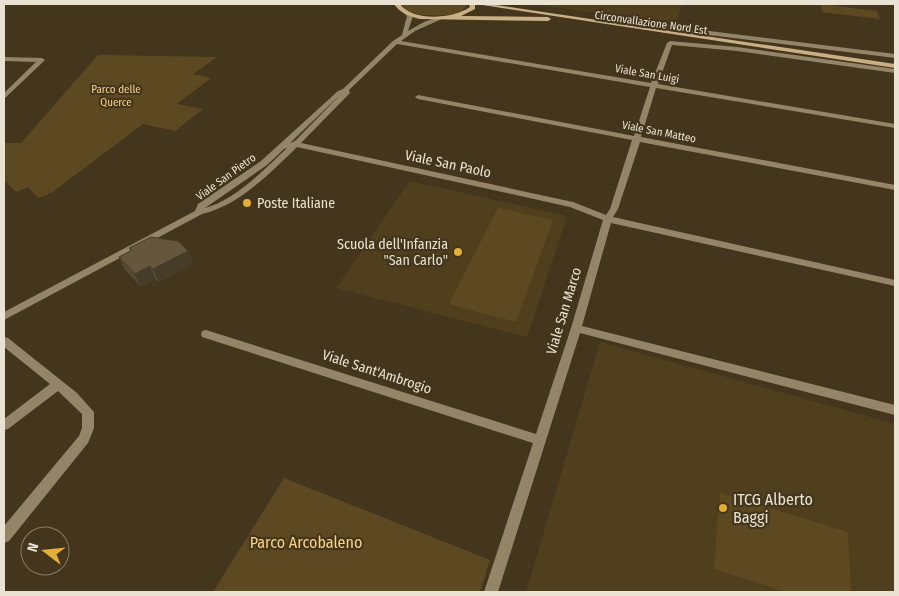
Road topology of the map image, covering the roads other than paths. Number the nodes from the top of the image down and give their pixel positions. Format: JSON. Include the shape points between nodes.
{"nodes":[{"id":1,"x":390,"y":4,"type":"edge"},
{"id":2,"x":472,"y":4,"type":"edge"},
{"id":3,"x":479,"y":4,"type":"edge"},
{"id":4,"x":397,"y":5,"type":"edge"},
{"id":5,"x":407,"y":13,"type":"junction"},
{"id":6,"x":441,"y":18,"type":"junction"},
{"id":7,"x":452,"y":18,"type":"junction"},
{"id":8,"x":404,"y":34,"type":"junction"},
{"id":9,"x":675,"y":37,"type":"junction"},
{"id":10,"x":395,"y":42,"type":"junction"},
{"id":11,"x":806,"y":46,"type":"junction"},
{"id":12,"x":895,"y":56,"type":"edge"},
{"id":13,"x":4,"y":58,"type":"edge"},
{"id":14,"x":895,"y":61,"type":"edge"},
{"id":15,"x":895,"y":66,"type":"edge"},
{"id":16,"x":895,"y":71,"type":"edge"},
{"id":17,"x":654,"y":85,"type":"junction"},
{"id":18,"x":345,"y":90,"type":"junction"},
{"id":19,"x":4,"y":97,"type":"edge"},
{"id":20,"x":418,"y":97,"type":"dead end"},
{"id":21,"x":306,"y":122,"type":"junction"},
{"id":22,"x":895,"y":126,"type":"edge"},
{"id":23,"x":637,"y":139,"type":"junction"},
{"id":24,"x":295,"y":144,"type":"junction"},
{"id":25,"x":281,"y":147,"type":"junction"},
{"id":26,"x":895,"y":188,"type":"edge"},
{"id":27,"x":199,"y":212,"type":"junction"},
{"id":28,"x":608,"y":219,"type":"junction"},
{"id":29,"x":895,"y":283,"type":"edge"},
{"id":30,"x":4,"y":316,"type":"edge"},
{"id":31,"x":576,"y":328,"type":"junction"},
{"id":32,"x":206,"y":334,"type":"dead end"},
{"id":33,"x":4,"y":341,"type":"edge"},
{"id":34,"x":58,"y":385,"type":"junction"},
{"id":35,"x":895,"y":410,"type":"edge"},
{"id":36,"x":4,"y":425,"type":"edge"},
{"id":37,"x":539,"y":440,"type":"junction"},
{"id":38,"x":4,"y":536,"type":"edge"},
{"id":39,"x":491,"y":592,"type":"edge"}],
"edges":[{"from":1,"to":4,"type":"main road"},
{"from":2,"to":7,"type":"main road","via":[[470,12]]},
{"from":3,"to":9,"type":"main road","name":"Circonvallazione Nord Est"},
{"from":4,"to":5,"type":"main road"},
{"from":5,"to":6,"type":"main road","name":"Circonvallazione Nord Est"},
{"from":5,"to":8,"type":"street","via":[[410,16]]},
{"from":6,"to":7,"type":"main road","name":"Circonvallazione Nord Est"},
{"from":6,"to":8,"type":"street","name":"Viale San Pietro","via":[[424,22]]},
{"from":7,"to":9,"type":"main road","name":"Circonvallazione Nord Est","via":[[546,19]]},
{"from":8,"to":10,"type":"street","name":"Viale San Pietro"},
{"from":9,"to":11,"type":"street","via":[[701,32]]},
{"from":9,"to":15,"type":"main road","name":"Circonvallazione Nord Est"},
{"from":9,"to":16,"type":"street"},
{"from":9,"to":17,"type":"street","name":"Viale San Marco"},
{"from":10,"to":17,"type":"street","name":"Viale San Luigi"},
{"from":10,"to":18,"type":"street","name":"Viale San Pietro"},
{"from":11,"to":12,"type":"street"},
{"from":11,"to":14,"type":"street"},
{"from":13,"to":19,"type":"street","via":[[42,60]]},
{"from":17,"to":22,"type":"street","name":"Viale San Luigi"},
{"from":17,"to":23,"type":"street","name":"Viale San Marco"},
{"from":18,"to":21,"type":"street","name":"Viale San Pietro"},
{"from":18,"to":24,"type":"street","name":"Viale San Pietro","via":[[347,93]]},
{"from":20,"to":23,"type":"street","name":"Viale San Matteo"},
{"from":21,"to":24,"type":"street","via":[[307,126],[293,141]]},
{"from":21,"to":25,"type":"street","name":"Viale San Pietro"},
{"from":23,"to":26,"type":"street","name":"Viale San Matteo"},
{"from":23,"to":28,"type":"street","name":"Viale San Marco"},
{"from":24,"to":25,"type":"street","name":"Viale San Paolo"},
{"from":24,"to":27,"type":"street","name":"Viale San Pietro","via":[[237,196],[206,212]]},
{"from":24,"to":28,"type":"street","name":"Viale San Paolo","via":[[573,205]]},
{"from":25,"to":27,"type":"street","name":"Viale San Pietro","via":[[248,176],[201,206]]},
{"from":27,"to":30,"type":"street"},
{"from":28,"to":29,"type":"street","name":"Viale San Paolo"},
{"from":28,"to":31,"type":"street","name":"Viale San Marco"},
{"from":31,"to":35,"type":"street"},
{"from":31,"to":37,"type":"street","name":"Viale San Marco"},
{"from":32,"to":37,"type":"street","name":"Viale Sant'Ambrogio"},
{"from":33,"to":34,"type":"street"},
{"from":34,"to":36,"type":"street"},
{"from":34,"to":38,"type":"street","via":[[88,412],[88,428],[84,439]]},
{"from":37,"to":39,"type":"street","name":"Viale San Marco"}]}
